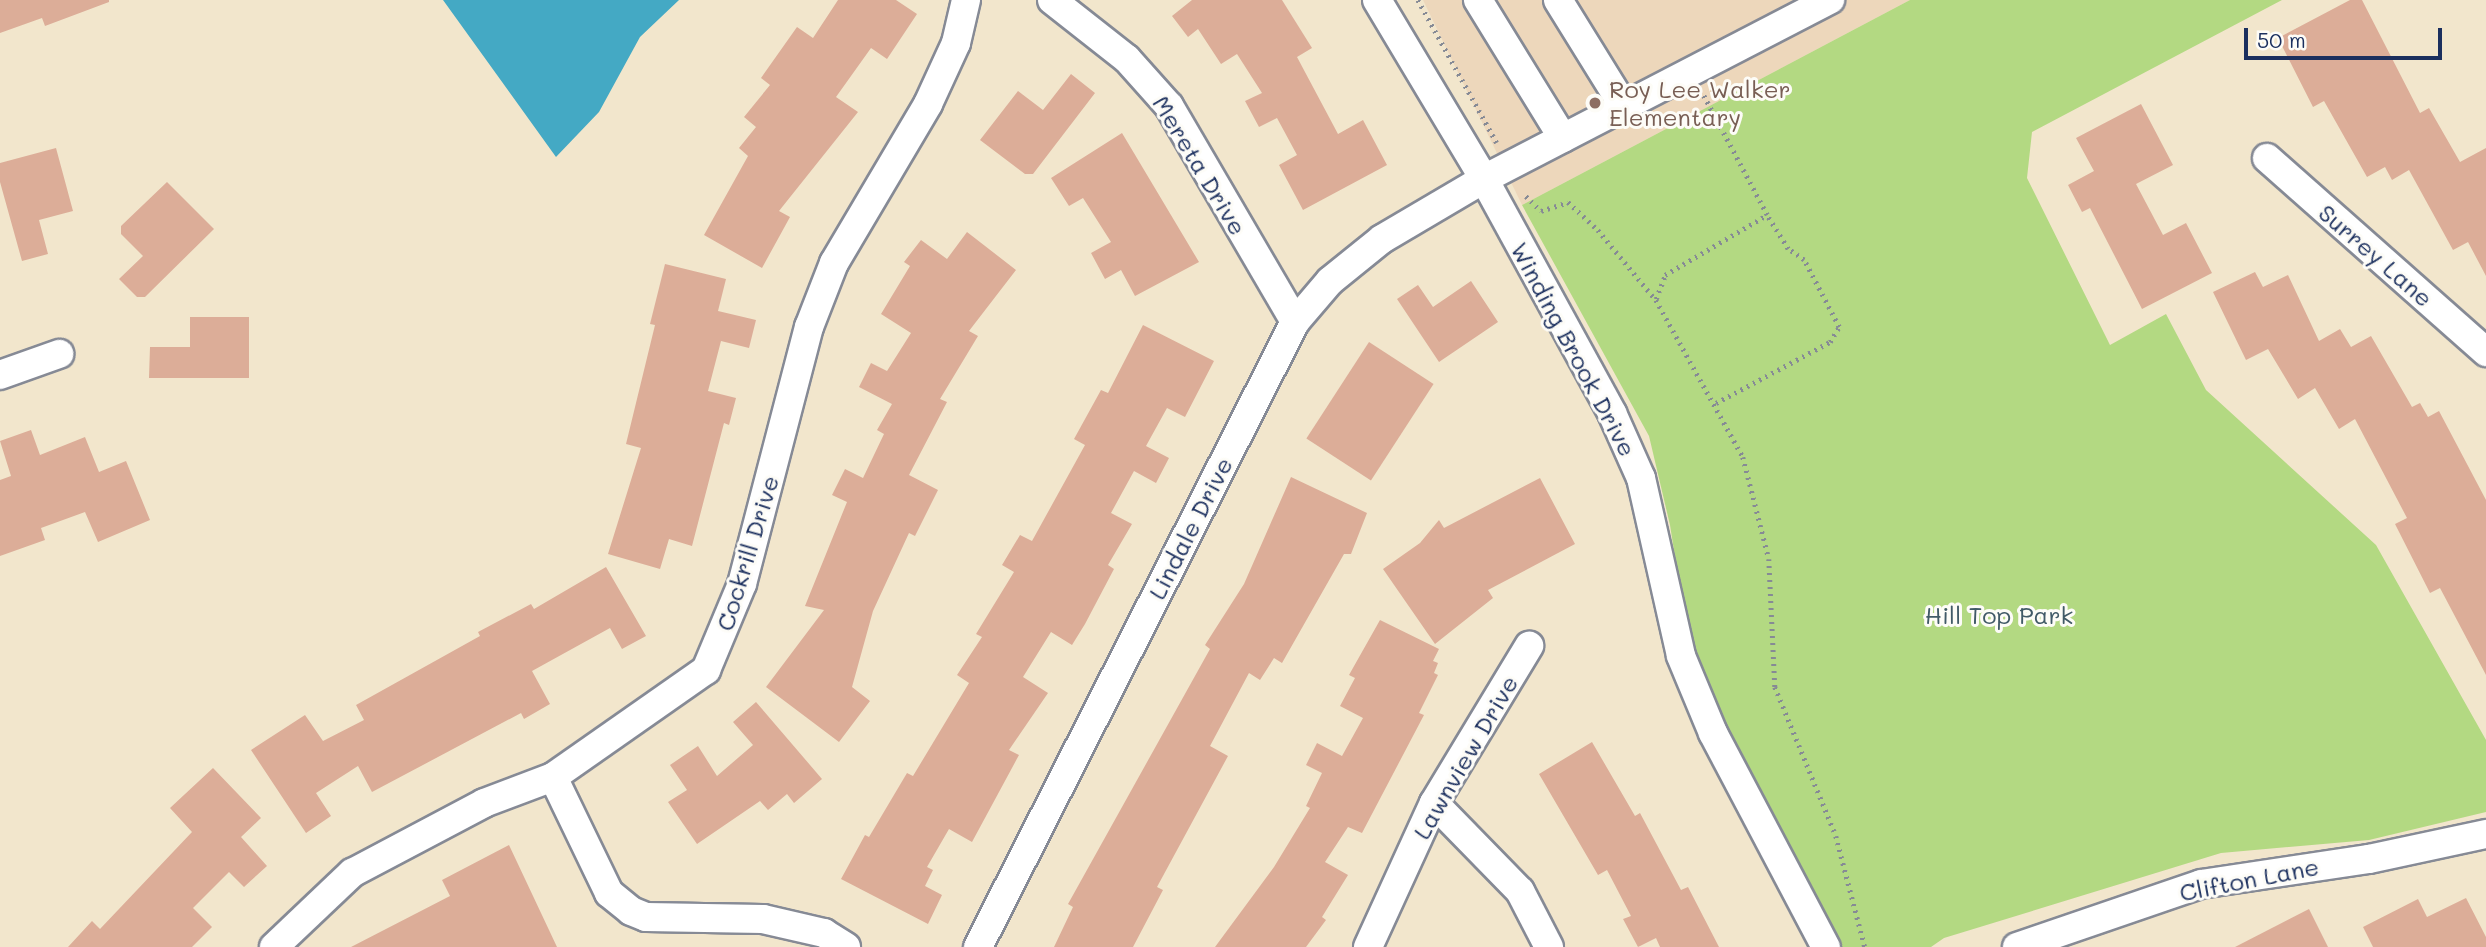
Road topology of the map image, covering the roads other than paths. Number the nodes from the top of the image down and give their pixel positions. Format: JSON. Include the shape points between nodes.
{"nodes":[{"id":1,"x":966,"y":0,"type":"edge"},
{"id":2,"x":1052,"y":0,"type":"edge"},
{"id":3,"x":1377,"y":0,"type":"edge"},
{"id":4,"x":1478,"y":0,"type":"edge"},
{"id":5,"x":1558,"y":0,"type":"edge"},
{"id":6,"x":1830,"y":0,"type":"edge"},
{"id":7,"x":1623,"y":105,"type":"junction"},
{"id":8,"x":1563,"y":138,"type":"junction"},
{"id":9,"x":2267,"y":158,"type":"dead end"},
{"id":10,"x":1490,"y":191,"type":"junction"},
{"id":11,"x":1294,"y":321,"type":"junction"},
{"id":12,"x":2486,"y":352,"type":"edge"},
{"id":13,"x":59,"y":354,"type":"dead end"},
{"id":14,"x":0,"y":375,"type":"edge"},
{"id":15,"x":1529,"y":646,"type":"dead end"},
{"id":16,"x":553,"y":777,"type":"junction"},
{"id":17,"x":1434,"y":803,"type":"junction"},
{"id":18,"x":2486,"y":834,"type":"edge"},
{"id":19,"x":275,"y":947,"type":"edge"},
{"id":20,"x":846,"y":947,"type":"edge"},
{"id":21,"x":978,"y":947,"type":"edge"},
{"id":22,"x":1368,"y":947,"type":"edge"},
{"id":23,"x":1549,"y":947,"type":"edge"},
{"id":24,"x":1826,"y":947,"type":"edge"},
{"id":25,"x":2017,"y":947,"type":"edge"}],
"edges":[{"from":1,"to":16,"type":"street","name":"Cockrill Drive","via":[[956,43],[929,104],[834,263],[809,327],[742,584],[706,670]]},
{"from":2,"to":11,"type":"street","name":"Mereta Drive","via":[[1127,59],[1169,106]]},
{"from":3,"to":10,"type":"street","name":"Winding Brook Drive"},
{"from":4,"to":8,"type":"street"},
{"from":5,"to":7,"type":"street"},
{"from":6,"to":7,"type":"street","name":"Lindale Drive"},
{"from":7,"to":8,"type":"street","name":"Lindale Drive"},
{"from":8,"to":10,"type":"street","name":"Lindale Drive","via":[[1509,166]]},
{"from":9,"to":12,"type":"street","name":"Surrey Lane"},
{"from":10,"to":11,"type":"street","name":"Lindale Drive","via":[[1382,239],[1330,281]]},
{"from":10,"to":24,"type":"street","name":"Winding Brook Drive","via":[[1559,313],[1641,478],[1681,656],[1713,733]]},
{"from":11,"to":21,"type":"street","name":"Lindale Drive"},
{"from":13,"to":14,"type":"street"},
{"from":15,"to":17,"type":"street","name":"Lawnview Drive"},
{"from":16,"to":19,"type":"street","name":"Cockrill Drive","via":[[484,803],[352,873]]},
{"from":16,"to":20,"type":"street","via":[[609,893],[631,911],[646,917],[764,919],[824,933]]},
{"from":17,"to":22,"type":"street","name":"Lawnview Drive"},
{"from":17,"to":23,"type":"street","via":[[1520,891]]},
{"from":18,"to":25,"type":"street","name":"Clifton Lane","via":[[2369,859],[2201,884]]}]}
